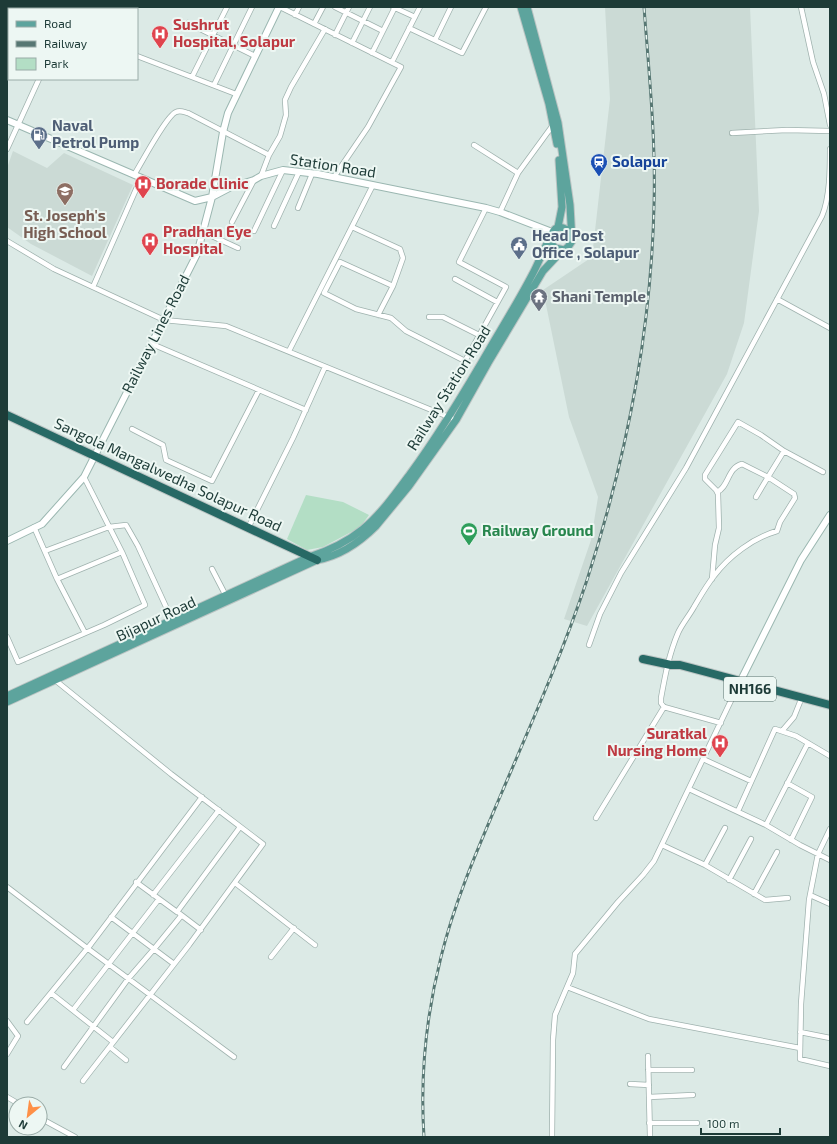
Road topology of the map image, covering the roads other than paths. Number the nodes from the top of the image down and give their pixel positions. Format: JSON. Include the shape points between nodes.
{"nodes":[{"id":1,"x":227,"y":7,"type":"edge"},
{"id":2,"x":252,"y":7,"type":"edge"},
{"id":3,"x":278,"y":7,"type":"edge"},
{"id":4,"x":298,"y":7,"type":"edge"},
{"id":5,"x":323,"y":7,"type":"edge"},
{"id":6,"x":335,"y":7,"type":"edge"},
{"id":7,"x":349,"y":7,"type":"edge"},
{"id":8,"x":370,"y":7,"type":"edge"},
{"id":9,"x":394,"y":7,"type":"edge"},
{"id":10,"x":420,"y":7,"type":"edge"},
{"id":11,"x":451,"y":7,"type":"edge"},
{"id":12,"x":486,"y":7,"type":"edge"},
{"id":13,"x":521,"y":7,"type":"edge"},
{"id":14,"x":527,"y":7,"type":"edge"},
{"id":15,"x":801,"y":7,"type":"edge"},
{"id":16,"x":346,"y":12,"type":"junction"},
{"id":17,"x":295,"y":14,"type":"junction"},
{"id":18,"x":415,"y":17,"type":"junction"},
{"id":19,"x":363,"y":21,"type":"junction"},
{"id":20,"x":188,"y":23,"type":"dead end"},
{"id":21,"x":314,"y":24,"type":"junction"},
{"id":22,"x":409,"y":28,"type":"junction"},
{"id":23,"x":325,"y":29,"type":"junction"},
{"id":24,"x":383,"y":31,"type":"junction"},
{"id":25,"x":335,"y":34,"type":"junction"},
{"id":26,"x":213,"y":36,"type":"junction"},
{"id":27,"x":435,"y":40,"type":"junction"},
{"id":28,"x":352,"y":43,"type":"junction"},
{"id":29,"x":233,"y":46,"type":"junction"},
{"id":30,"x":372,"y":53,"type":"junction"},
{"id":31,"x":138,"y":56,"type":"edge"},
{"id":32,"x":255,"y":56,"type":"junction"},
{"id":33,"x":392,"y":62,"type":"junction"},
{"id":34,"x":192,"y":77,"type":"junction"},
{"id":35,"x":39,"y":80,"type":"edge"},
{"id":36,"x":214,"y":85,"type":"junction"},
{"id":37,"x":236,"y":94,"type":"junction"},
{"id":38,"x":7,"y":120,"type":"edge"},
{"id":39,"x":18,"y":124,"type":"junction"},
{"id":40,"x":553,"y":125,"type":"junction"},
{"id":41,"x":830,"y":125,"type":"edge"},
{"id":42,"x":830,"y":131,"type":"edge"},
{"id":43,"x":223,"y":132,"type":"junction"},
{"id":44,"x":732,"y":133,"type":"dead end"},
{"id":45,"x":474,"y":145,"type":"dead end"},
{"id":46,"x":7,"y":149,"type":"edge"},
{"id":47,"x":830,"y":149,"type":"edge"},
{"id":48,"x":269,"y":155,"type":"junction"},
{"id":49,"x":283,"y":170,"type":"junction"},
{"id":50,"x":299,"y":172,"type":"junction"},
{"id":51,"x":518,"y":173,"type":"junction"},
{"id":52,"x":312,"y":174,"type":"junction"},
{"id":53,"x":830,"y":174,"type":"edge"},
{"id":54,"x":134,"y":175,"type":"junction"},
{"id":55,"x":261,"y":176,"type":"junction"},
{"id":56,"x":334,"y":177,"type":"junction"},
{"id":57,"x":141,"y":178,"type":"junction"},
{"id":58,"x":254,"y":180,"type":"junction"},
{"id":59,"x":373,"y":185,"type":"junction"},
{"id":60,"x":212,"y":197,"type":"junction"},
{"id":61,"x":298,"y":208,"type":"dead end"},
{"id":62,"x":486,"y":208,"type":"junction"},
{"id":63,"x":500,"y":212,"type":"junction"},
{"id":64,"x":232,"y":222,"type":"dead end"},
{"id":65,"x":274,"y":226,"type":"dead end"},
{"id":66,"x":352,"y":227,"type":"junction"},
{"id":67,"x":558,"y":228,"type":"junction"},
{"id":68,"x":254,"y":231,"type":"dead end"},
{"id":69,"x":203,"y":232,"type":"junction"},
{"id":70,"x":552,"y":232,"type":"junction"},
{"id":71,"x":571,"y":233,"type":"junction"},
{"id":72,"x":7,"y":241,"type":"edge"},
{"id":73,"x":549,"y":241,"type":"junction"},
{"id":74,"x":238,"y":248,"type":"dead end"},
{"id":75,"x":564,"y":250,"type":"junction"},
{"id":76,"x":455,"y":279,"type":"dead end"},
{"id":77,"x":392,"y":286,"type":"junction"},
{"id":78,"x":93,"y":287,"type":"junction"},
{"id":79,"x":777,"y":299,"type":"junction"},
{"id":80,"x":497,"y":302,"type":"junction"},
{"id":81,"x":378,"y":315,"type":"junction"},
{"id":82,"x":429,"y":317,"type":"dead end"},
{"id":83,"x":164,"y":320,"type":"junction"},
{"id":84,"x":830,"y":328,"type":"edge"},
{"id":85,"x":479,"y":335,"type":"junction"},
{"id":86,"x":152,"y":344,"type":"junction"},
{"id":87,"x":289,"y":351,"type":"junction"},
{"id":88,"x":325,"y":367,"type":"junction"},
{"id":89,"x":258,"y":390,"type":"junction"},
{"id":90,"x":306,"y":410,"type":"junction"},
{"id":91,"x":7,"y":415,"type":"edge"},
{"id":92,"x":453,"y":419,"type":"junction"},
{"id":93,"x":132,"y":429,"type":"dead end"},
{"id":94,"x":784,"y":451,"type":"junction"},
{"id":95,"x":94,"y":456,"type":"junction"},
{"id":96,"x":823,"y":472,"type":"dead end"},
{"id":97,"x":84,"y":477,"type":"junction"},
{"id":98,"x":768,"y":477,"type":"junction"},
{"id":99,"x":717,"y":492,"type":"junction"},
{"id":100,"x":756,"y":497,"type":"dead end"},
{"id":101,"x":830,"y":515,"type":"edge"},
{"id":102,"x":34,"y":527,"type":"junction"},
{"id":103,"x":109,"y":527,"type":"junction"},
{"id":104,"x":248,"y":528,"type":"junction"},
{"id":105,"x":7,"y":541,"type":"edge"},
{"id":106,"x":45,"y":551,"type":"junction"},
{"id":107,"x":122,"y":552,"type":"junction"},
{"id":108,"x":313,"y":559,"type":"junction"},
{"id":109,"x":212,"y":569,"type":"dead end"},
{"id":110,"x":57,"y":579,"type":"junction"},
{"id":111,"x":712,"y":579,"type":"junction"},
{"id":112,"x":226,"y":596,"type":"junction"},
{"id":113,"x":174,"y":623,"type":"junction"},
{"id":114,"x":85,"y":633,"type":"junction"},
{"id":115,"x":7,"y":637,"type":"edge"},
{"id":116,"x":589,"y":645,"type":"dead end"},
{"id":117,"x":643,"y":659,"type":"dead end"},
{"id":118,"x":669,"y":665,"type":"junction"},
{"id":119,"x":55,"y":680,"type":"junction"},
{"id":120,"x":739,"y":683,"type":"junction"},
{"id":121,"x":7,"y":696,"type":"edge"},
{"id":122,"x":801,"y":700,"type":"junction"},
{"id":123,"x":7,"y":702,"type":"edge"},
{"id":124,"x":830,"y":705,"type":"edge"},
{"id":125,"x":664,"y":707,"type":"junction"},
{"id":126,"x":830,"y":710,"type":"edge"},
{"id":127,"x":721,"y":723,"type":"junction"},
{"id":128,"x":782,"y":731,"type":"junction"},
{"id":129,"x":808,"y":743,"type":"junction"},
{"id":130,"x":830,"y":756,"type":"edge"},
{"id":131,"x":702,"y":759,"type":"junction"},
{"id":132,"x":751,"y":781,"type":"junction"},
{"id":133,"x":787,"y":783,"type":"junction"},
{"id":134,"x":689,"y":790,"type":"junction"},
{"id":135,"x":202,"y":797,"type":"junction"},
{"id":136,"x":218,"y":810,"type":"junction"},
{"id":137,"x":738,"y":811,"type":"junction"},
{"id":138,"x":596,"y":818,"type":"dead end"},
{"id":139,"x":766,"y":825,"type":"junction"},
{"id":140,"x":240,"y":827,"type":"junction"},
{"id":141,"x":725,"y":828,"type":"dead end"},
{"id":142,"x":830,"y":829,"type":"edge"},
{"id":143,"x":751,"y":839,"type":"dead end"},
{"id":144,"x":791,"y":840,"type":"junction"},
{"id":145,"x":662,"y":845,"type":"junction"},
{"id":146,"x":777,"y":852,"type":"dead end"},
{"id":147,"x":818,"y":854,"type":"junction"},
{"id":148,"x":830,"y":860,"type":"edge"},
{"id":149,"x":705,"y":865,"type":"junction"},
{"id":150,"x":729,"y":880,"type":"junction"},
{"id":151,"x":136,"y":882,"type":"junction"},
{"id":152,"x":235,"y":883,"type":"junction"},
{"id":153,"x":7,"y":887,"type":"edge"},
{"id":154,"x":754,"y":894,"type":"junction"},
{"id":155,"x":153,"y":895,"type":"junction"},
{"id":156,"x":810,"y":895,"type":"junction"},
{"id":157,"x":788,"y":898,"type":"dead end"},
{"id":158,"x":159,"y":899,"type":"junction"},
{"id":159,"x":830,"y":904,"type":"edge"},
{"id":160,"x":177,"y":912,"type":"junction"},
{"id":161,"x":181,"y":916,"type":"junction"},
{"id":162,"x":111,"y":917,"type":"junction"},
{"id":163,"x":294,"y":928,"type":"junction"},
{"id":164,"x":201,"y":930,"type":"junction"},
{"id":165,"x":133,"y":933,"type":"junction"},
{"id":166,"x":315,"y":945,"type":"dead end"},
{"id":167,"x":87,"y":948,"type":"junction"},
{"id":168,"x":154,"y":949,"type":"junction"},
{"id":169,"x":271,"y":957,"type":"dead end"},
{"id":170,"x":109,"y":964,"type":"junction"},
{"id":171,"x":174,"y":964,"type":"junction"},
{"id":172,"x":128,"y":979,"type":"junction"},
{"id":173,"x":567,"y":987,"type":"junction"},
{"id":174,"x":51,"y":993,"type":"junction"},
{"id":175,"x":150,"y":995,"type":"junction"},
{"id":176,"x":73,"y":1010,"type":"junction"},
{"id":177,"x":7,"y":1021,"type":"edge"},
{"id":178,"x":27,"y":1022,"type":"dead end"},
{"id":179,"x":94,"y":1026,"type":"junction"},
{"id":180,"x":800,"y":1032,"type":"junction"},
{"id":181,"x":830,"y":1038,"type":"edge"},
{"id":182,"x":113,"y":1042,"type":"junction"},
{"id":183,"x":110,"y":1047,"type":"junction"},
{"id":184,"x":800,"y":1048,"type":"junction"},
{"id":185,"x":7,"y":1054,"type":"edge"},
{"id":186,"x":648,"y":1056,"type":"dead end"},
{"id":187,"x":234,"y":1057,"type":"dead end"},
{"id":188,"x":126,"y":1060,"type":"dead end"},
{"id":189,"x":830,"y":1066,"type":"edge"},
{"id":190,"x":64,"y":1067,"type":"dead end"},
{"id":191,"x":648,"y":1070,"type":"junction"},
{"id":192,"x":692,"y":1070,"type":"dead end"},
{"id":193,"x":83,"y":1081,"type":"dead end"},
{"id":194,"x":630,"y":1084,"type":"dead end"},
{"id":195,"x":648,"y":1085,"type":"junction"},
{"id":196,"x":693,"y":1095,"type":"dead end"},
{"id":197,"x":649,"y":1097,"type":"junction"},
{"id":198,"x":48,"y":1122,"type":"edge"},
{"id":199,"x":649,"y":1122,"type":"junction"},
{"id":200,"x":697,"y":1123,"type":"dead end"},
{"id":201,"x":73,"y":1136,"type":"edge"},
{"id":202,"x":552,"y":1137,"type":"edge"},
{"id":203,"x":650,"y":1137,"type":"edge"}],
"edges":[{"from":1,"to":26,"type":"street"},
{"from":2,"to":29,"type":"street"},
{"from":3,"to":17,"type":"street"},
{"from":3,"to":32,"type":"main road","name":"Railway Lines Road"},
{"from":4,"to":17,"type":"street"},
{"from":5,"to":21,"type":"street"},
{"from":6,"to":16,"type":"street"},
{"from":7,"to":16,"type":"street"},
{"from":8,"to":19,"type":"street"},
{"from":9,"to":18,"type":"street"},
{"from":9,"to":24,"type":"street"},
{"from":10,"to":18,"type":"street"},
{"from":11,"to":27,"type":"street"},
{"from":12,"to":27,"type":"street","via":[[462,53]]},
{"from":13,"to":40,"type":"main road"},
{"from":14,"to":71,"type":"main road","via":[[558,122],[570,205]]},
{"from":15,"to":41,"type":"street"},
{"from":16,"to":19,"type":"street"},
{"from":16,"to":25,"type":"street"},
{"from":17,"to":21,"type":"street"},
{"from":18,"to":22,"type":"street"},
{"from":19,"to":24,"type":"street"},
{"from":19,"to":28,"type":"street"},
{"from":20,"to":26,"type":"street"},
{"from":21,"to":23,"type":"street"},
{"from":22,"to":27,"type":"street"},
{"from":22,"to":33,"type":"street"},
{"from":23,"to":25,"type":"street"},
{"from":23,"to":48,"type":"street","via":[[291,86],[285,100],[286,115],[280,136]]},
{"from":24,"to":30,"type":"street"},
{"from":25,"to":28,"type":"street"},
{"from":26,"to":29,"type":"street"},
{"from":26,"to":34,"type":"street"},
{"from":28,"to":30,"type":"street"},
{"from":29,"to":32,"type":"street"},
{"from":29,"to":36,"type":"street"},
{"from":30,"to":33,"type":"street"},
{"from":31,"to":34,"type":"street"},
{"from":32,"to":37,"type":"main road","name":"Railway Lines Road"},
{"from":33,"to":56,"type":"street","via":[[401,67],[368,127]]},
{"from":34,"to":36,"type":"street"},
{"from":35,"to":39,"type":"street"},
{"from":36,"to":37,"type":"street"},
{"from":37,"to":43,"type":"main road","name":"Railway Lines Road"},
{"from":38,"to":39,"type":"main road","name":"Station Road"},
{"from":39,"to":46,"type":"street"},
{"from":39,"to":54,"type":"main road","name":"Station Road"},
{"from":40,"to":51,"type":"street"},
{"from":40,"to":67,"type":"main road","via":[[561,173],[562,207]]},
{"from":42,"to":44,"type":"street"},
{"from":43,"to":48,"type":"street"},
{"from":43,"to":54,"type":"street","via":[[188,113],[174,112]]},
{"from":43,"to":60,"type":"main road","name":"Railway Lines Road"},
{"from":45,"to":51,"type":"street"},
{"from":47,"to":53,"type":"street"},
{"from":48,"to":55,"type":"street"},
{"from":49,"to":50,"type":"main road","name":"Station Road"},
{"from":49,"to":55,"type":"main road","name":"Station Road"},
{"from":49,"to":68,"type":"street"},
{"from":50,"to":52,"type":"main road","name":"Station Road"},
{"from":50,"to":65,"type":"street"},
{"from":51,"to":63,"type":"street"},
{"from":52,"to":56,"type":"main road","name":"Station Road"},
{"from":52,"to":61,"type":"street"},
{"from":53,"to":79,"type":"street","via":[[826,208]]},
{"from":54,"to":57,"type":"main road","name":"Station Road"},
{"from":55,"to":58,"type":"main road","name":"Station Road"},
{"from":56,"to":59,"type":"main road","name":"Station Road"},
{"from":57,"to":60,"type":"main road","name":"Station Road","via":[[196,201]]},
{"from":57,"to":78,"type":"street"},
{"from":58,"to":60,"type":"main road","name":"Station Road","via":[[231,187]]},
{"from":58,"to":64,"type":"street"},
{"from":59,"to":62,"type":"main road","name":"Station Road"},
{"from":59,"to":66,"type":"street"},
{"from":60,"to":69,"type":"main road","name":"Railway Lines Road"},
{"from":62,"to":63,"type":"main road","name":"Station Road"},
{"from":62,"to":80,"type":"street","via":[[459,262],[506,287]]},
{"from":63,"to":70,"type":"main road","name":"Station Road"},
{"from":66,"to":77,"type":"street","via":[[400,249],[403,258]]},
{"from":66,"to":87,"type":"street"},
{"from":67,"to":70,"type":"main road"},
{"from":67,"to":71,"type":"main road","via":[[564,228]]},
{"from":69,"to":74,"type":"street"},
{"from":69,"to":83,"type":"main road","name":"Railway Lines Road","via":[[197,254]]},
{"from":70,"to":73,"type":"main road"},
{"from":71,"to":75,"type":"main road","via":[[571,243]]},
{"from":72,"to":78,"type":"street","via":[[54,269]]},
{"from":73,"to":75,"type":"main road","via":[[555,248]]},
{"from":73,"to":92,"type":"main road","name":"Railway Station Road"},
{"from":75,"to":92,"type":"main road","name":"Railway Station Road","via":[[543,271]]},
{"from":76,"to":80,"type":"street"},
{"from":77,"to":81,"type":"street"},
{"from":77,"to":81,"type":"street","via":[[340,262],[324,293],[356,309]]},
{"from":78,"to":83,"type":"street"},
{"from":79,"to":84,"type":"street"},
{"from":79,"to":116,"type":"street","via":[[686,468],[621,573],[600,614]]},
{"from":80,"to":85,"type":"street"},
{"from":81,"to":85,"type":"street","via":[[391,318],[406,331],[465,361]]},
{"from":82,"to":85,"type":"street","via":[[443,317]]},
{"from":83,"to":86,"type":"main road","name":"Railway Lines Road"},
{"from":83,"to":87,"type":"street","via":[[226,326]]},
{"from":86,"to":89,"type":"street"},
{"from":86,"to":95,"type":"main road","name":"Railway Lines Road"},
{"from":87,"to":88,"type":"street"},
{"from":88,"to":90,"type":"street"},
{"from":88,"to":92,"type":"street"},
{"from":89,"to":90,"type":"street"},
{"from":89,"to":93,"type":"street","via":[[212,481],[166,460],[163,446]]},
{"from":90,"to":104,"type":"street"},
{"from":91,"to":95,"type":"highway","name":"Sangola Mangalwedha Solapur Road"},
{"from":92,"to":108,"type":"main road","name":"Railway Station Road","via":[[409,486],[367,536],[340,553]]},
{"from":94,"to":96,"type":"street"},
{"from":94,"to":98,"type":"street"},
{"from":94,"to":99,"type":"street","via":[[738,422],[705,475]]},
{"from":95,"to":97,"type":"main road","name":"Railway Lines Road"},
{"from":95,"to":104,"type":"highway","name":"Sangola Mangalwedha Solapur Road"},
{"from":97,"to":102,"type":"main road","name":"Railway Lines Road","via":[[42,524]]},
{"from":97,"to":103,"type":"street"},
{"from":98,"to":99,"type":"street","via":[[742,464],[738,465]]},
{"from":98,"to":100,"type":"street"},
{"from":98,"to":111,"type":"street","via":[[794,494],[795,498],[777,531],[740,550]]},
{"from":99,"to":111,"type":"street","via":[[719,528]]},
{"from":101,"to":120,"type":"main road","via":[[801,560]]},
{"from":102,"to":105,"type":"main road","name":"Railway Lines Road"},
{"from":102,"to":106,"type":"street"},
{"from":103,"to":106,"type":"street"},
{"from":103,"to":107,"type":"street"},
{"from":103,"to":113,"type":"street","via":[[126,525]]},
{"from":104,"to":108,"type":"highway","name":"Sangola Mangalwedha Solapur Road"},
{"from":106,"to":110,"type":"street"},
{"from":107,"to":110,"type":"street"},
{"from":107,"to":114,"type":"street","via":[[145,605]]},
{"from":108,"to":112,"type":"main road"},
{"from":108,"to":113,"type":"main road","name":"Bijapur Road"},
{"from":109,"to":112,"type":"street"},
{"from":110,"to":114,"type":"street"},
{"from":111,"to":118,"type":"street","via":[[678,633]]},
{"from":112,"to":113,"type":"main road"},
{"from":113,"to":119,"type":"main road","name":"Bijapur Road"},
{"from":113,"to":121,"type":"main road"},
{"from":114,"to":115,"type":"street","via":[[18,662]]},
{"from":117,"to":118,"type":"highway","number":"NH166"},
{"from":118,"to":120,"type":"highway","number":"NH166"},
{"from":118,"to":125,"type":"street","via":[[661,698]]},
{"from":119,"to":123,"type":"main road","name":"Bijapur Road"},
{"from":119,"to":135,"type":"street"},
{"from":120,"to":122,"type":"highway","number":"NH166"},
{"from":120,"to":127,"type":"street"},
{"from":122,"to":124,"type":"highway","number":"NH166"},
{"from":122,"to":126,"type":"highway","number":"NH166"},
{"from":122,"to":128,"type":"street","via":[[794,717]]},
{"from":125,"to":127,"type":"street"},
{"from":125,"to":138,"type":"street"},
{"from":127,"to":131,"type":"street"},
{"from":128,"to":129,"type":"street"},
{"from":128,"to":132,"type":"street","via":[[775,729]]},
{"from":129,"to":130,"type":"street"},
{"from":129,"to":133,"type":"street"},
{"from":131,"to":132,"type":"street"},
{"from":131,"to":134,"type":"street"},
{"from":132,"to":137,"type":"street"},
{"from":133,"to":139,"type":"street"},
{"from":133,"to":144,"type":"street","via":[[812,797]]},
{"from":134,"to":137,"type":"street"},
{"from":134,"to":145,"type":"street"},
{"from":135,"to":136,"type":"street"},
{"from":135,"to":151,"type":"street"},
{"from":136,"to":140,"type":"street"},
{"from":136,"to":155,"type":"street"},
{"from":137,"to":139,"type":"street"},
{"from":139,"to":144,"type":"street"},
{"from":140,"to":152,"type":"street","via":[[263,844]]},
{"from":140,"to":160,"type":"street"},
{"from":141,"to":149,"type":"street"},
{"from":142,"to":147,"type":"street"},
{"from":143,"to":150,"type":"street"},
{"from":144,"to":147,"type":"street"},
{"from":145,"to":149,"type":"street"},
{"from":145,"to":173,"type":"street","via":[[643,875],[575,954],[573,973]]},
{"from":146,"to":154,"type":"street"},
{"from":147,"to":148,"type":"street"},
{"from":147,"to":156,"type":"street"},
{"from":149,"to":150,"type":"street"},
{"from":150,"to":154,"type":"street"},
{"from":151,"to":155,"type":"street"},
{"from":151,"to":162,"type":"street"},
{"from":152,"to":163,"type":"street"},
{"from":152,"to":164,"type":"street"},
{"from":153,"to":167,"type":"street"},
{"from":154,"to":157,"type":"street","via":[[764,900]]},
{"from":155,"to":158,"type":"street"},
{"from":156,"to":159,"type":"street"},
{"from":156,"to":180,"type":"street"},
{"from":158,"to":160,"type":"street"},
{"from":158,"to":165,"type":"street"},
{"from":160,"to":161,"type":"street"},
{"from":161,"to":164,"type":"street"},
{"from":161,"to":168,"type":"street"},
{"from":162,"to":165,"type":"street"},
{"from":162,"to":167,"type":"street"},
{"from":163,"to":166,"type":"street"},
{"from":163,"to":169,"type":"street"},
{"from":164,"to":171,"type":"street"},
{"from":165,"to":168,"type":"street"},
{"from":165,"to":170,"type":"street"},
{"from":167,"to":170,"type":"street"},
{"from":167,"to":174,"type":"street"},
{"from":168,"to":171,"type":"street"},
{"from":168,"to":172,"type":"street"},
{"from":170,"to":172,"type":"street"},
{"from":170,"to":176,"type":"street"},
{"from":171,"to":175,"type":"street"},
{"from":172,"to":175,"type":"street"},
{"from":172,"to":179,"type":"street"},
{"from":173,"to":184,"type":"street","via":[[649,1019]]},
{"from":173,"to":202,"type":"street","via":[[555,1015]]},
{"from":174,"to":176,"type":"street"},
{"from":174,"to":178,"type":"street"},
{"from":175,"to":182,"type":"street"},
{"from":175,"to":187,"type":"street"},
{"from":176,"to":179,"type":"street"},
{"from":177,"to":185,"type":"street","via":[[18,1036]]},
{"from":179,"to":182,"type":"street"},
{"from":179,"to":190,"type":"street"},
{"from":180,"to":181,"type":"street"},
{"from":180,"to":184,"type":"street"},
{"from":182,"to":183,"type":"street"},
{"from":183,"to":188,"type":"street"},
{"from":183,"to":193,"type":"street"},
{"from":184,"to":189,"type":"street","via":[[800,1059]]},
{"from":186,"to":191,"type":"street"},
{"from":191,"to":192,"type":"street"},
{"from":191,"to":195,"type":"street"},
{"from":194,"to":195,"type":"street"},
{"from":195,"to":197,"type":"street"},
{"from":196,"to":197,"type":"street"},
{"from":197,"to":199,"type":"street"},
{"from":198,"to":201,"type":"street"},
{"from":199,"to":200,"type":"street"},
{"from":199,"to":203,"type":"street"}]}
